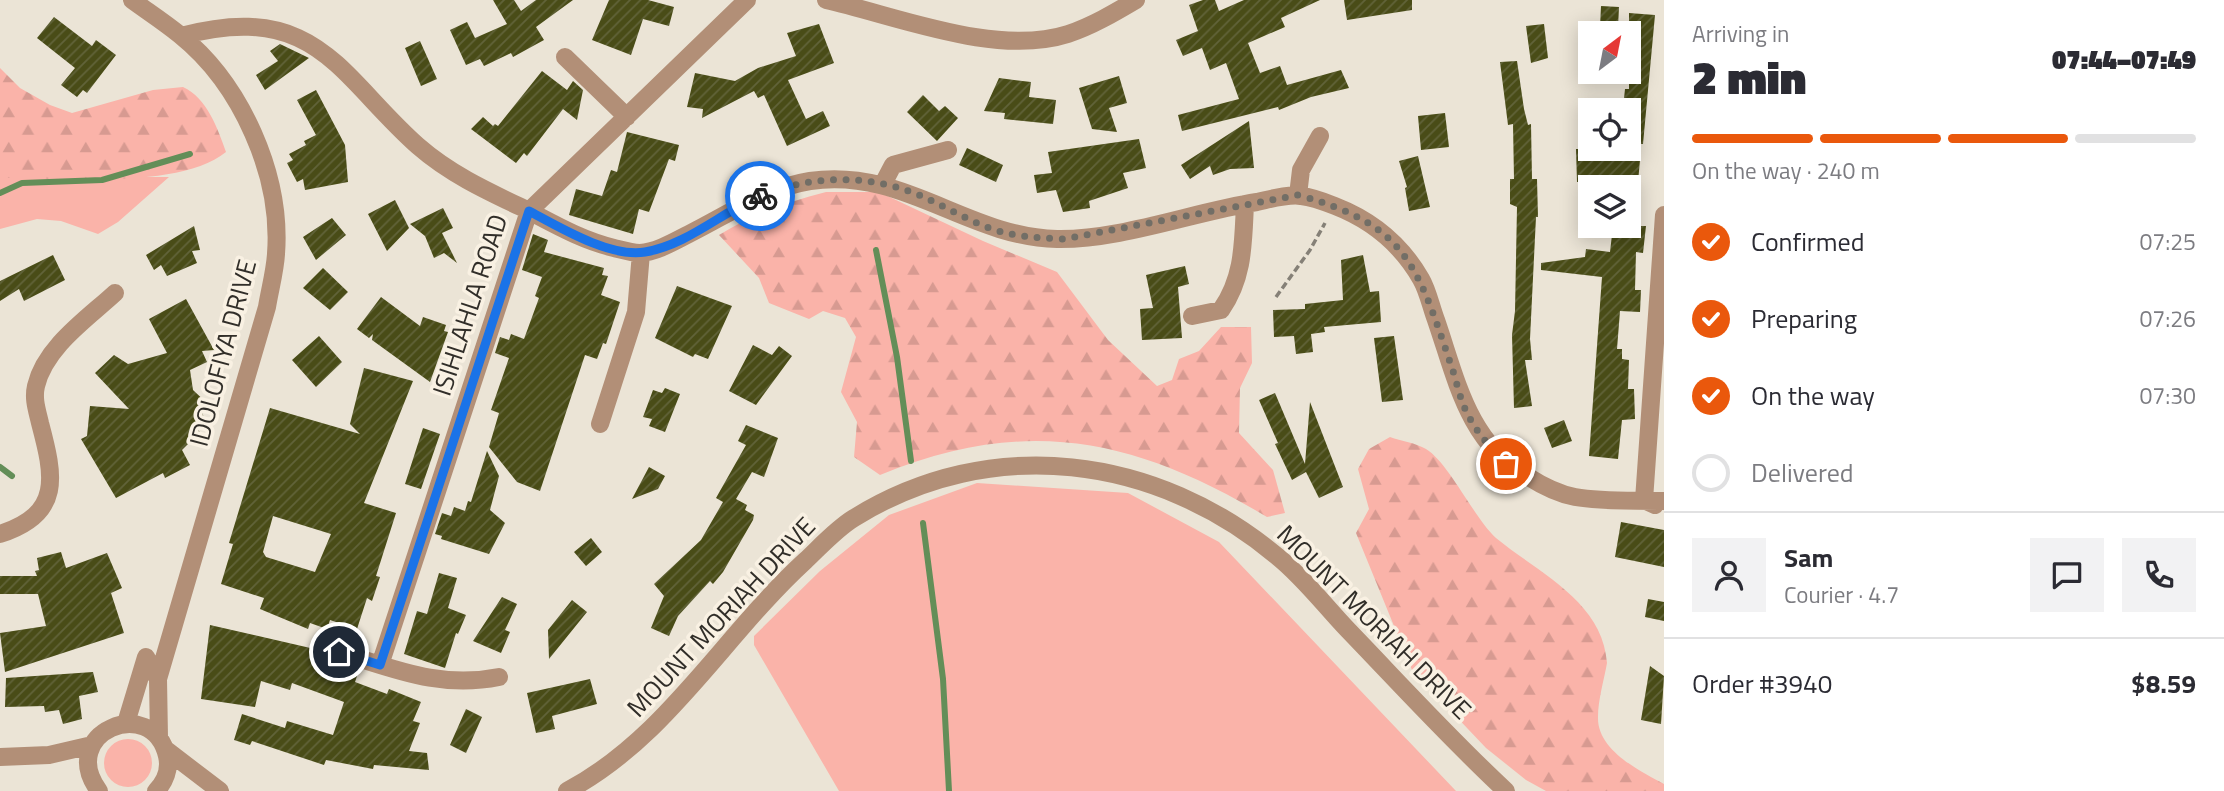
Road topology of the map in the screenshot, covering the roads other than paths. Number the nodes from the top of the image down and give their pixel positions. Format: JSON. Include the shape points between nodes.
{"nodes":[{"id":1,"x":132,"y":0,"type":"edge"},
{"id":2,"x":747,"y":0,"type":"edge"},
{"id":3,"x":826,"y":0,"type":"edge"},
{"id":4,"x":1136,"y":0,"type":"edge"},
{"id":5,"x":241,"y":9,"type":"dead end"},
{"id":6,"x":293,"y":17,"type":"dead end"},
{"id":7,"x":181,"y":36,"type":"junction"},
{"id":8,"x":565,"y":57,"type":"dead end"},
{"id":9,"x":627,"y":117,"type":"junction"},
{"id":10,"x":1320,"y":136,"type":"dead end"},
{"id":11,"x":948,"y":150,"type":"dead end"},
{"id":12,"x":883,"y":184,"type":"junction"},
{"id":13,"x":1298,"y":195,"type":"junction"},
{"id":14,"x":1245,"y":204,"type":"junction"},
{"id":15,"x":529,"y":211,"type":"junction"},
{"id":16,"x":1664,"y":215,"type":"edge"},
{"id":17,"x":641,"y":253,"type":"junction"},
{"id":18,"x":115,"y":293,"type":"dead end"},
{"id":19,"x":1192,"y":316,"type":"dead end"},
{"id":20,"x":1660,"y":348,"type":"edge"},
{"id":21,"x":600,"y":424,"type":"dead end"},
{"id":22,"x":1644,"y":500,"type":"junction"},
{"id":23,"x":1664,"y":501,"type":"edge"},
{"id":24,"x":1664,"y":510,"type":"edge"},
{"id":25,"x":0,"y":534,"type":"edge"},
{"id":26,"x":339,"y":652,"type":"dead end"},
{"id":27,"x":380,"y":665,"type":"junction"},
{"id":28,"x":499,"y":677,"type":"dead end"},
{"id":29,"x":158,"y":679,"type":"junction"},
{"id":30,"x":126,"y":723,"type":"junction"},
{"id":31,"x":162,"y":744,"type":"junction"},
{"id":32,"x":92,"y":745,"type":"junction"},
{"id":33,"x":49,"y":755,"type":"junction"},
{"id":34,"x":0,"y":757,"type":"edge"},
{"id":35,"x":88,"y":767,"type":"junction"},
{"id":36,"x":99,"y":791,"type":"edge"},
{"id":37,"x":156,"y":791,"type":"edge"},
{"id":38,"x":220,"y":791,"type":"edge"},
{"id":39,"x":567,"y":791,"type":"edge"},
{"id":40,"x":1506,"y":791,"type":"edge"}],
"edges":[{"from":1,"to":7,"type":"street","name":"IDOLOFIYA DRIVE"},
{"from":2,"to":9,"type":"street","name":"ISIHLAHLA ROAD"},
{"from":3,"to":4,"type":"street","via":[[958,33],[1002,39],[1066,34]]},
{"from":5,"to":7,"type":"street"},
{"from":6,"to":15,"type":"street","via":[[330,39],[400,127],[443,167]]},
{"from":7,"to":29,"type":"street","name":"IDOLOFIYA DRIVE","via":[[216,73],[244,115],[274,202],[276,254],[267,307]]},
{"from":8,"to":9,"type":"street"},
{"from":9,"to":15,"type":"street","name":"ISIHLAHLA ROAD"},
{"from":10,"to":13,"type":"street","via":[[1301,170]]},
{"from":11,"to":12,"type":"street","via":[[893,165]]},
{"from":12,"to":14,"type":"street","via":[[995,230],[1026,237],[1064,239]]},
{"from":12,"to":17,"type":"street","via":[[847,179],[782,186],[682,238]]},
{"from":13,"to":14,"type":"street"},
{"from":13,"to":22,"type":"street","via":[[1356,214],[1383,232],[1406,256],[1423,282],[1466,411],[1483,440],[1506,464],[1541,485],[1575,497]]},
{"from":14,"to":19,"type":"street","via":[[1242,260],[1234,291],[1221,310]]},
{"from":15,"to":17,"type":"street","via":[[589,241]]},
{"from":15,"to":27,"type":"street","name":"ISIHLAHLA ROAD"},
{"from":16,"to":20,"type":"street"},
{"from":17,"to":21,"type":"street","via":[[636,312]]},
{"from":18,"to":25,"type":"street","via":[[58,347],[43,368],[35,403],[52,475],[51,490],[33,519]]},
{"from":20,"to":22,"type":"street"},
{"from":22,"to":23,"type":"street"},
{"from":22,"to":24,"type":"street"},
{"from":26,"to":27,"type":"street"},
{"from":27,"to":28,"type":"street","via":[[453,683]]},
{"from":29,"to":30,"type":"street","via":[[146,657]]},
{"from":29,"to":31,"type":"street","name":"IDOLOFIYA DRIVE"},
{"from":30,"to":31,"type":"street","via":[[142,726]]},
{"from":30,"to":32,"type":"street","via":[[102,732]]},
{"from":31,"to":37,"type":"street","via":[[167,773]]},
{"from":31,"to":38,"type":"street"},
{"from":32,"to":33,"type":"street"},
{"from":32,"to":35,"type":"street"},
{"from":33,"to":34,"type":"street"},
{"from":33,"to":35,"type":"street"},
{"from":35,"to":36,"type":"street"},
{"from":39,"to":40,"type":"street","name":"MOUNT MORIAH DRIVE","via":[[598,775],[654,728],[801,564],[851,520],[897,493],[957,473],[1029,464],[1093,468],[1167,489],[1223,515],[1280,558]]}]}
